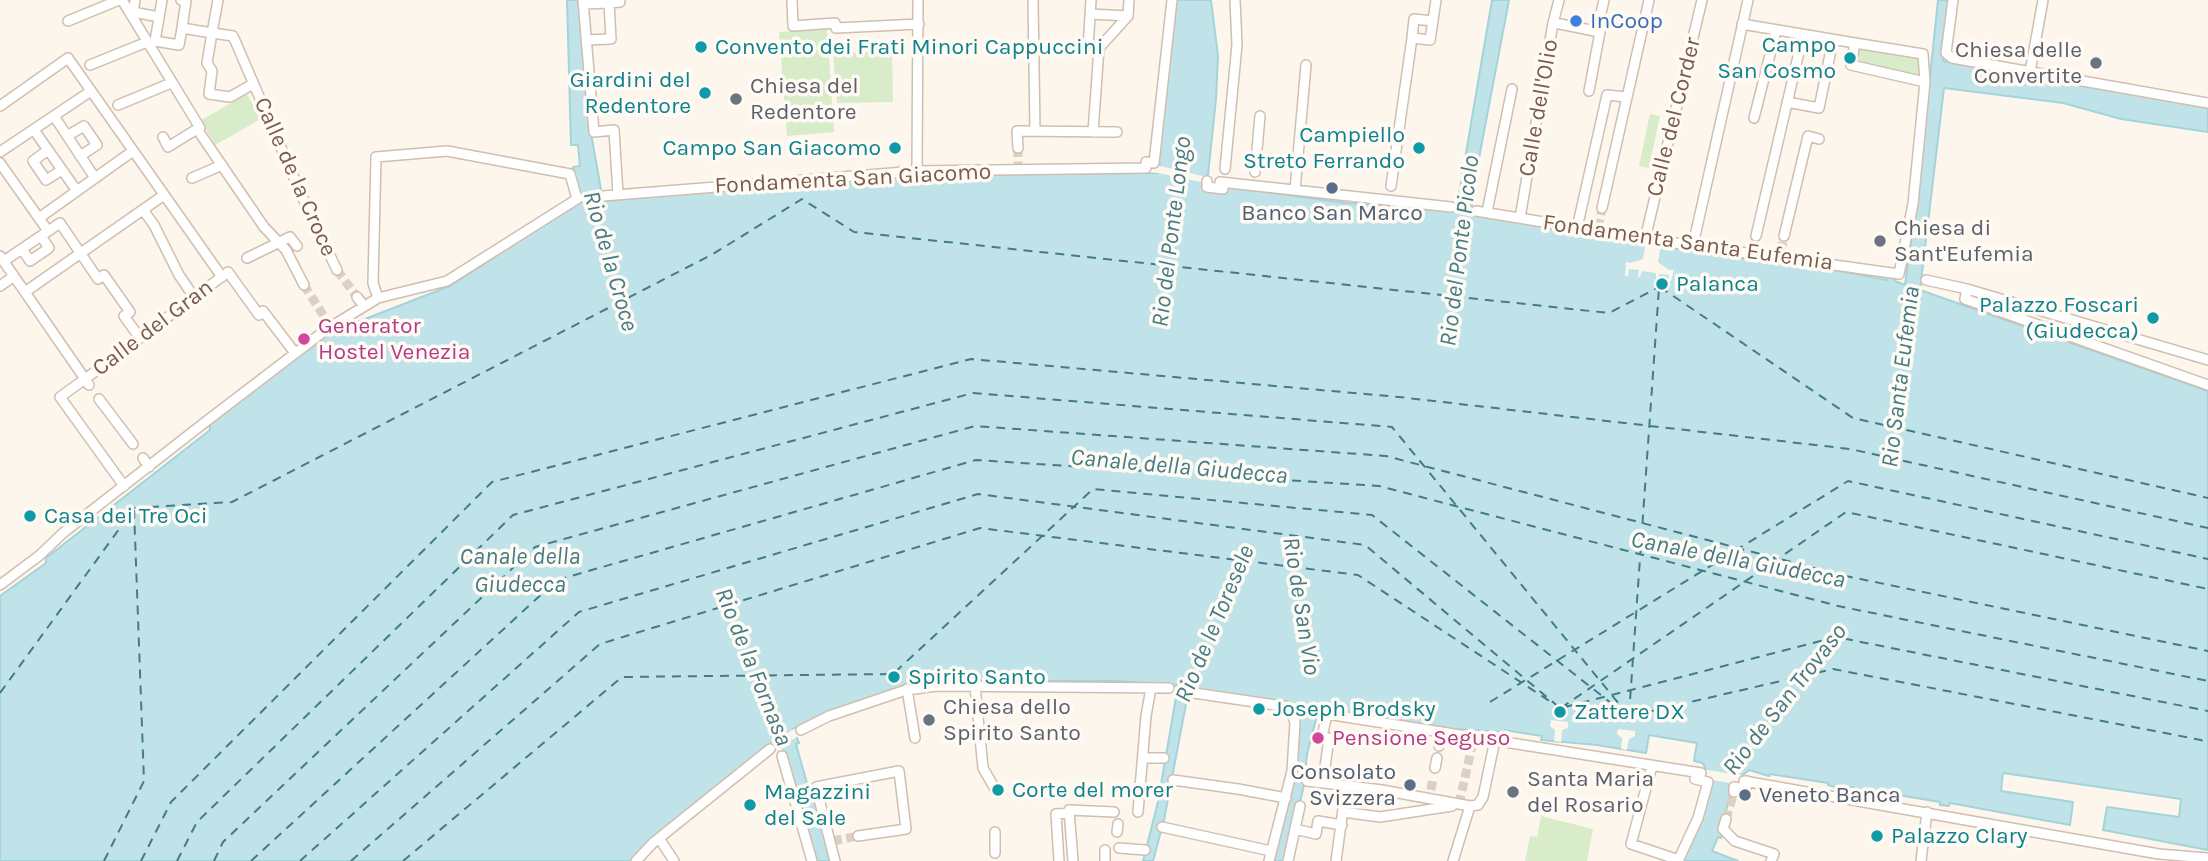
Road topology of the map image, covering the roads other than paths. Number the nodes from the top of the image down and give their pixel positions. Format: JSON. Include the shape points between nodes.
{"nodes":[{"id":1,"x":121,"y":0,"type":"edge"},
{"id":2,"x":135,"y":0,"type":"edge"},
{"id":3,"x":162,"y":0,"type":"edge"},
{"id":4,"x":181,"y":0,"type":"edge"},
{"id":5,"x":193,"y":0,"type":"edge"},
{"id":6,"x":218,"y":0,"type":"edge"},
{"id":7,"x":792,"y":0,"type":"edge"},
{"id":8,"x":918,"y":0,"type":"edge"},
{"id":9,"x":1033,"y":0,"type":"edge"},
{"id":10,"x":1091,"y":0,"type":"edge"},
{"id":11,"x":1129,"y":0,"type":"edge"},
{"id":12,"x":1172,"y":0,"type":"edge"},
{"id":13,"x":1235,"y":0,"type":"edge"},
{"id":14,"x":1436,"y":0,"type":"edge"},
{"id":15,"x":1559,"y":0,"type":"edge"},
{"id":16,"x":1604,"y":0,"type":"edge"},
{"id":17,"x":1649,"y":0,"type":"edge"},
{"id":18,"x":1702,"y":0,"type":"edge"},
{"id":19,"x":1748,"y":0,"type":"edge"},
{"id":20,"x":1953,"y":0,"type":"edge"},
{"id":21,"x":2043,"y":0,"type":"edge"},
{"id":22,"x":186,"y":1,"type":"edge"},
{"id":23,"x":584,"y":2,"type":"edge"},
{"id":24,"x":620,"y":2,"type":"dead end"},
{"id":25,"x":609,"y":3,"type":"junction"},
{"id":26,"x":1090,"y":14,"type":"junction"},
{"id":27,"x":1128,"y":16,"type":"junction"},
{"id":28,"x":159,"y":17,"type":"junction"},
{"id":29,"x":68,"y":21,"type":"dead end"},
{"id":30,"x":1433,"y":21,"type":"junction"},
{"id":31,"x":1555,"y":23,"type":"junction"},
{"id":32,"x":919,"y":24,"type":"junction"},
{"id":33,"x":1742,"y":24,"type":"junction"},
{"id":34,"x":182,"y":28,"type":"junction"},
{"id":35,"x":1776,"y":31,"type":"junction"},
{"id":36,"x":1597,"y":32,"type":"junction"},
{"id":37,"x":212,"y":33,"type":"junction"},
{"id":38,"x":1803,"y":35,"type":"junction"},
{"id":39,"x":1412,"y":38,"type":"junction"},
{"id":40,"x":586,"y":40,"type":"junction"},
{"id":41,"x":147,"y":42,"type":"junction"},
{"id":42,"x":1855,"y":43,"type":"junction"},
{"id":43,"x":1832,"y":44,"type":"junction"},
{"id":44,"x":1099,"y":48,"type":"junction"},
{"id":45,"x":90,"y":65,"type":"dead end"},
{"id":46,"x":1306,"y":65,"type":"dead end"},
{"id":47,"x":2030,"y":72,"type":"junction"},
{"id":48,"x":1925,"y":82,"type":"junction"},
{"id":49,"x":171,"y":83,"type":"junction"},
{"id":50,"x":253,"y":84,"type":"junction"},
{"id":51,"x":1512,"y":89,"type":"dead end"},
{"id":52,"x":1589,"y":90,"type":"dead end"},
{"id":53,"x":91,"y":91,"type":"junction"},
{"id":54,"x":1625,"y":98,"type":"junction"},
{"id":55,"x":1787,"y":102,"type":"junction"},
{"id":56,"x":2208,"y":103,"type":"edge"},
{"id":57,"x":118,"y":105,"type":"dead end"},
{"id":58,"x":0,"y":106,"type":"edge"},
{"id":59,"x":1259,"y":116,"type":"dead end"},
{"id":60,"x":54,"y":117,"type":"junction"},
{"id":61,"x":1754,"y":118,"type":"dead end"},
{"id":62,"x":34,"y":130,"type":"junction"},
{"id":63,"x":197,"y":130,"type":"junction"},
{"id":64,"x":1035,"y":131,"type":"junction"},
{"id":65,"x":1093,"y":132,"type":"junction"},
{"id":66,"x":1117,"y":132,"type":"dead end"},
{"id":67,"x":67,"y":136,"type":"junction"},
{"id":68,"x":163,"y":137,"type":"dead end"},
{"id":69,"x":1819,"y":139,"type":"dead end"},
{"id":70,"x":1018,"y":148,"type":"tunnel mouth"},
{"id":71,"x":48,"y":150,"type":"junction"},
{"id":72,"x":133,"y":151,"type":"junction"},
{"id":73,"x":0,"y":152,"type":"edge"},
{"id":74,"x":80,"y":156,"type":"junction"},
{"id":75,"x":0,"y":163,"type":"edge"},
{"id":76,"x":222,"y":165,"type":"junction"},
{"id":77,"x":1224,"y":169,"type":"dead end"},
{"id":78,"x":62,"y":170,"type":"junction"},
{"id":79,"x":918,"y":171,"type":"junction"},
{"id":80,"x":1255,"y":172,"type":"dead end"},
{"id":81,"x":95,"y":178,"type":"junction"},
{"id":82,"x":192,"y":178,"type":"dead end"},
{"id":83,"x":1208,"y":181,"type":"dead end"},
{"id":84,"x":1391,"y":186,"type":"dead end"},
{"id":85,"x":1294,"y":190,"type":"junction"},
{"id":86,"x":77,"y":191,"type":"junction"},
{"id":87,"x":618,"y":194,"type":"junction"},
{"id":88,"x":164,"y":195,"type":"junction"},
{"id":89,"x":603,"y":196,"type":"dead end"},
{"id":90,"x":1602,"y":208,"type":"tunnel mouth"},
{"id":91,"x":51,"y":210,"type":"junction"},
{"id":92,"x":143,"y":210,"type":"junction"},
{"id":93,"x":1488,"y":212,"type":"junction"},
{"id":94,"x":39,"y":218,"type":"junction"},
{"id":95,"x":1520,"y":218,"type":"junction"},
{"id":96,"x":60,"y":223,"type":"junction"},
{"id":97,"x":1577,"y":228,"type":"junction"},
{"id":98,"x":45,"y":234,"type":"junction"},
{"id":99,"x":1756,"y":236,"type":"tunnel mouth"},
{"id":100,"x":1784,"y":236,"type":"tunnel mouth"},
{"id":101,"x":1645,"y":237,"type":"junction"},
{"id":102,"x":280,"y":244,"type":"junction"},
{"id":103,"x":297,"y":246,"type":"dead end"},
{"id":104,"x":1693,"y":246,"type":"junction"},
{"id":105,"x":81,"y":253,"type":"junction"},
{"id":106,"x":247,"y":258,"type":"dead end"},
{"id":107,"x":2,"y":259,"type":"edge"},
{"id":108,"x":337,"y":270,"type":"tunnel mouth"},
{"id":109,"x":14,"y":276,"type":"junction"},
{"id":110,"x":222,"y":277,"type":"junction"},
{"id":111,"x":1926,"y":280,"type":"dead end"},
{"id":112,"x":304,"y":285,"type":"tunnel mouth"},
{"id":113,"x":0,"y":286,"type":"edge"},
{"id":114,"x":25,"y":292,"type":"junction"},
{"id":115,"x":1966,"y":294,"type":"junction"},
{"id":116,"x":194,"y":297,"type":"junction"},
{"id":117,"x":358,"y":297,"type":"tunnel mouth"},
{"id":118,"x":378,"y":298,"type":"junction"},
{"id":119,"x":364,"y":306,"type":"junction"},
{"id":120,"x":139,"y":338,"type":"junction"},
{"id":121,"x":295,"y":353,"type":"junction"},
{"id":122,"x":2208,"y":360,"type":"edge"},
{"id":123,"x":87,"y":382,"type":"junction"},
{"id":124,"x":2208,"y":385,"type":"edge"},
{"id":125,"x":99,"y":399,"type":"dead end"},
{"id":126,"x":132,"y":444,"type":"dead end"},
{"id":127,"x":143,"y":458,"type":"dead end"},
{"id":128,"x":149,"y":467,"type":"junction"},
{"id":129,"x":124,"y":486,"type":"junction"},
{"id":130,"x":0,"y":585,"type":"edge"},
{"id":131,"x":975,"y":686,"type":"junction"},
{"id":132,"x":1151,"y":688,"type":"junction"},
{"id":133,"x":1169,"y":688,"type":"dead end"},
{"id":134,"x":907,"y":689,"type":"junction"},
{"id":135,"x":1194,"y":693,"type":"dead end"},
{"id":136,"x":801,"y":730,"type":"dead end"},
{"id":137,"x":1441,"y":732,"type":"junction"},
{"id":138,"x":915,"y":738,"type":"dead end"},
{"id":139,"x":1439,"y":746,"type":"dead end"},
{"id":140,"x":1494,"y":746,"type":"junction"},
{"id":141,"x":771,"y":750,"type":"dead end"},
{"id":142,"x":782,"y":756,"type":"dead end"},
{"id":143,"x":1143,"y":758,"type":"junction"},
{"id":144,"x":1164,"y":758,"type":"dead end"},
{"id":145,"x":1437,"y":758,"type":"dead end"},
{"id":146,"x":1652,"y":765,"type":"junction"},
{"id":147,"x":1325,"y":767,"type":"dead end"},
{"id":148,"x":1434,"y":773,"type":"tunnel mouth"},
{"id":149,"x":1173,"y":780,"type":"dead end"},
{"id":150,"x":1307,"y":781,"type":"dead end"},
{"id":151,"x":1346,"y":787,"type":"junction"},
{"id":152,"x":1140,"y":788,"type":"dead end"},
{"id":153,"x":995,"y":789,"type":"dead end"},
{"id":154,"x":1734,"y":792,"type":"dead end"},
{"id":155,"x":1286,"y":798,"type":"junction"},
{"id":156,"x":1139,"y":800,"type":"dead end"},
{"id":157,"x":1459,"y":804,"type":"junction"},
{"id":158,"x":1474,"y":805,"type":"junction"},
{"id":159,"x":1300,"y":806,"type":"dead end"},
{"id":160,"x":1114,"y":812,"type":"dead end"},
{"id":161,"x":1138,"y":812,"type":"dead end"},
{"id":162,"x":1343,"y":812,"type":"junction"},
{"id":163,"x":1927,"y":812,"type":"junction"},
{"id":164,"x":1069,"y":813,"type":"junction"},
{"id":165,"x":1724,"y":824,"type":"dead end"},
{"id":166,"x":1342,"y":825,"type":"junction"},
{"id":167,"x":1162,"y":827,"type":"dead end"},
{"id":168,"x":1295,"y":829,"type":"junction"},
{"id":169,"x":995,"y":832,"type":"dead end"},
{"id":170,"x":858,"y":836,"type":"tunnel mouth"},
{"id":171,"x":659,"y":838,"type":"junction"},
{"id":172,"x":1119,"y":848,"type":"dead end"},
{"id":173,"x":1145,"y":850,"type":"dead end"},
{"id":174,"x":995,"y":853,"type":"dead end"},
{"id":175,"x":1270,"y":856,"type":"edge"},
{"id":176,"x":2159,"y":857,"type":"edge"},
{"id":177,"x":2208,"y":858,"type":"edge"},
{"id":178,"x":1679,"y":860,"type":"edge"},
{"id":179,"x":636,"y":861,"type":"edge"},
{"id":180,"x":674,"y":861,"type":"edge"},
{"id":181,"x":813,"y":861,"type":"edge"},
{"id":182,"x":835,"y":861,"type":"edge"},
{"id":183,"x":1059,"y":861,"type":"edge"},
{"id":184,"x":1073,"y":861,"type":"edge"},
{"id":185,"x":1288,"y":861,"type":"edge"},
{"id":186,"x":1336,"y":861,"type":"edge"},
{"id":187,"x":1453,"y":861,"type":"edge"},
{"id":188,"x":1771,"y":861,"type":"edge"},
{"id":189,"x":1921,"y":861,"type":"edge"}],
"edges":[{"from":1,"to":29,"type":"street"},
{"from":1,"to":41,"type":"street"},
{"from":2,"to":28,"type":"street","via":[[133,12]]},
{"from":3,"to":28,"type":"street"},
{"from":4,"to":22,"type":"street"},
{"from":5,"to":22,"type":"street"},
{"from":6,"to":37,"type":"street","name":"Calle de la Croce"},
{"from":7,"to":32,"type":"street","via":[[793,26]]},
{"from":8,"to":32,"type":"street"},
{"from":9,"to":64,"type":"street"},
{"from":10,"to":26,"type":"street"},
{"from":11,"to":27,"type":"street"},
{"from":12,"to":79,"type":"street","name":"Fondamenta San Giacomo","via":[[1152,166]]},
{"from":13,"to":77,"type":"street","via":[[1237,45]]},
{"from":14,"to":30,"type":"street"},
{"from":15,"to":31,"type":"street","name":"Calle dell'Olio"},
{"from":16,"to":36,"type":"street"},
{"from":17,"to":54,"type":"street"},
{"from":18,"to":101,"type":"street","name":"Calle del Corder"},
{"from":19,"to":33,"type":"street"},
{"from":20,"to":47,"type":"street","via":[[1945,53]]},
{"from":21,"to":47,"type":"street"},
{"from":22,"to":34,"type":"street"},
{"from":23,"to":25,"type":"street"},
{"from":23,"to":40,"type":"street"},
{"from":24,"to":25,"type":"street"},
{"from":25,"to":40,"type":"street","via":[[611,39]]},
{"from":26,"to":27,"type":"street"},
{"from":26,"to":44,"type":"street","via":[[1088,48]]},
{"from":27,"to":44,"type":"street"},
{"from":28,"to":34,"type":"street","via":[[155,41],[179,45]]},
{"from":30,"to":39,"type":"street","via":[[1430,40]]},
{"from":30,"to":39,"type":"street","via":[[1414,19]]},
{"from":31,"to":36,"type":"street"},
{"from":31,"to":95,"type":"street","name":"Calle dell'Olio"},
{"from":32,"to":79,"type":"street"},
{"from":33,"to":35,"type":"street"},
{"from":33,"to":104,"type":"street"},
{"from":34,"to":37,"type":"street","name":"Calle de la Croce"},
{"from":35,"to":38,"type":"street"},
{"from":35,"to":61,"type":"street"},
{"from":36,"to":52,"type":"street"},
{"from":37,"to":50,"type":"street","name":"Calle de la Croce","via":[[233,36]]},
{"from":37,"to":50,"type":"street","name":"Calle de la Croce","via":[[207,63],[212,71],[209,94],[230,97]]},
{"from":38,"to":43,"type":"street"},
{"from":38,"to":55,"type":"street"},
{"from":39,"to":84,"type":"street"},
{"from":40,"to":87,"type":"street","via":[[594,132],[614,130]]},
{"from":41,"to":45,"type":"street"},
{"from":41,"to":49,"type":"street"},
{"from":42,"to":43,"type":"street"},
{"from":42,"to":48,"type":"street","via":[[1923,54]]},
{"from":42,"to":48,"type":"street","via":[[1851,65]]},
{"from":43,"to":55,"type":"street","via":[[1819,107]]},
{"from":44,"to":65,"type":"street"},
{"from":46,"to":85,"type":"street"},
{"from":47,"to":56,"type":"street"},
{"from":48,"to":104,"type":"street","name":"Fondamenta Santa Eufemia","via":[[1913,204],[1899,274],[1753,250]]},
{"from":49,"to":57,"type":"street"},
{"from":49,"to":63,"type":"street","via":[[200,128]]},
{"from":50,"to":108,"type":"street","name":"Calle de la Croce"},
{"from":51,"to":93,"type":"street"},
{"from":53,"to":58,"type":"street","via":[[68,58]]},
{"from":53,"to":60,"type":"street"},
{"from":53,"to":72,"type":"street"},
{"from":54,"to":90,"type":"street"},
{"from":54,"to":97,"type":"street","via":[[1607,95]]},
{"from":55,"to":99,"type":"street"},
{"from":59,"to":80,"type":"street"},
{"from":60,"to":62,"type":"street"},
{"from":60,"to":67,"type":"street"},
{"from":62,"to":71,"type":"street"},
{"from":62,"to":73,"type":"street"},
{"from":63,"to":68,"type":"street","via":[[168,147]]},
{"from":63,"to":76,"type":"street"},
{"from":64,"to":65,"type":"street"},
{"from":64,"to":70,"type":"street","via":[[1017,131]]},
{"from":65,"to":66,"type":"street"},
{"from":67,"to":74,"type":"street"},
{"from":67,"to":74,"type":"street","via":[[84,126],[97,145]]},
{"from":69,"to":100,"type":"street","via":[[1808,136]]},
{"from":71,"to":78,"type":"street"},
{"from":71,"to":78,"type":"street","via":[[33,161],[46,180]]},
{"from":72,"to":81,"type":"street"},
{"from":72,"to":88,"type":"street"},
{"from":74,"to":81,"type":"street"},
{"from":75,"to":94,"type":"street"},
{"from":76,"to":82,"type":"street"},
{"from":76,"to":102,"type":"street"},
{"from":78,"to":86,"type":"street"},
{"from":79,"to":87,"type":"street","name":"Fondamenta San Giacomo"},
{"from":81,"to":86,"type":"street"},
{"from":83,"to":85,"type":"street","name":"Fondamenta Santa Eufemia","via":[[1207,187],[1215,188],[1223,188],[1222,182]]},
{"from":85,"to":93,"type":"street","name":"Fondamenta Santa Eufemia"},
{"from":86,"to":91,"type":"street"},
{"from":87,"to":89,"type":"street","name":"Fondamenta San Giacomo"},
{"from":88,"to":92,"type":"street"},
{"from":88,"to":110,"type":"street"},
{"from":91,"to":94,"type":"street"},
{"from":91,"to":96,"type":"street"},
{"from":92,"to":105,"type":"street"},
{"from":92,"to":116,"type":"street"},
{"from":93,"to":95,"type":"street","name":"Fondamenta Santa Eufemia"},
{"from":94,"to":98,"type":"street"},
{"from":95,"to":97,"type":"street","name":"Fondamenta Santa Eufemia"},
{"from":96,"to":98,"type":"street"},
{"from":96,"to":105,"type":"street"},
{"from":97,"to":101,"type":"street","name":"Fondamenta Santa Eufemia"},
{"from":98,"to":107,"type":"street"},
{"from":101,"to":104,"type":"street","name":"Fondamenta Santa Eufemia"},
{"from":102,"to":103,"type":"street","via":[[290,237]]},
{"from":102,"to":106,"type":"street"},
{"from":102,"to":112,"type":"street"},
{"from":105,"to":114,"type":"street"},
{"from":105,"to":120,"type":"street","via":[[98,279],[104,275],[130,312],[124,316]]},
{"from":107,"to":109,"type":"street"},
{"from":109,"to":113,"type":"street"},
{"from":109,"to":114,"type":"street"},
{"from":110,"to":116,"type":"street","name":"Calle del Gran"},
{"from":110,"to":121,"type":"street","via":[[228,272],[258,315],[263,311]]},
{"from":111,"to":115,"type":"street"},
{"from":114,"to":123,"type":"street"},
{"from":115,"to":122,"type":"street"},
{"from":115,"to":124,"type":"street"},
{"from":116,"to":120,"type":"street","name":"Calle del Gran"},
{"from":117,"to":119,"type":"street"},
{"from":118,"to":118,"type":"street","via":[[373,283],[376,157],[447,151],[570,174],[585,198],[447,281]]},
{"from":118,"to":119,"type":"street"},
{"from":119,"to":121,"type":"street","via":[[329,324]]},
{"from":120,"to":123,"type":"street","name":"Calle del Gran"},
{"from":121,"to":128,"type":"street"},
{"from":123,"to":129,"type":"street","name":"Calle del Gran","via":[[60,397]]},
{"from":125,"to":126,"type":"street"},
{"from":127,"to":128,"type":"street"},
{"from":128,"to":129,"type":"street"},
{"from":129,"to":130,"type":"street"},
{"from":131,"to":132,"type":"street"},
{"from":131,"to":134,"type":"street"},
{"from":131,"to":153,"type":"street","via":[[983,768]]},
{"from":132,"to":133,"type":"street"},
{"from":132,"to":143,"type":"street"},
{"from":134,"to":136,"type":"street"},
{"from":134,"to":138,"type":"street"},
{"from":135,"to":155,"type":"street","via":[[1289,707],[1295,722]]},
{"from":137,"to":139,"type":"street"},
{"from":137,"to":140,"type":"street"},
{"from":137,"to":147,"type":"street","via":[[1327,714],[1322,737],[1329,738]]},
{"from":140,"to":146,"type":"street"},
{"from":140,"to":158,"type":"street","via":[[1483,797]]},
{"from":141,"to":171,"type":"street"},
{"from":142,"to":181,"type":"street"},
{"from":143,"to":144,"type":"street"},
{"from":143,"to":152,"type":"street"},
{"from":145,"to":148,"type":"street"},
{"from":146,"to":178,"type":"street","via":[[1630,844]]},
{"from":146,"to":178,"type":"street","via":[[1698,773],[1695,779],[1708,782]]},
{"from":149,"to":155,"type":"street"},
{"from":150,"to":151,"type":"street"},
{"from":151,"to":157,"type":"street","via":[[1430,794]]},
{"from":151,"to":162,"type":"street"},
{"from":154,"to":163,"type":"street","via":[[1734,787],[1746,789],[1746,781]]},
{"from":155,"to":175,"type":"street"},
{"from":156,"to":161,"type":"street"},
{"from":157,"to":158,"type":"street"},
{"from":157,"to":162,"type":"street","via":[[1380,817]]},
{"from":158,"to":187,"type":"street"},
{"from":159,"to":168,"type":"street"},
{"from":160,"to":164,"type":"street"},
{"from":162,"to":166,"type":"street"},
{"from":163,"to":176,"type":"street"},
{"from":163,"to":189,"type":"street"},
{"from":164,"to":183,"type":"street","via":[[1056,814]]},
{"from":164,"to":184,"type":"street"},
{"from":165,"to":188,"type":"street","via":[[1735,841],[1774,854]]},
{"from":166,"to":168,"type":"street","via":[[1318,821],[1320,835]]},
{"from":166,"to":186,"type":"street"},
{"from":167,"to":175,"type":"street"},
{"from":168,"to":185,"type":"street"},
{"from":169,"to":174,"type":"street"},
{"from":170,"to":182,"type":"street","via":[[906,829],[899,771],[816,787]]},
{"from":171,"to":179,"type":"street"},
{"from":171,"to":180,"type":"street"},
{"from":172,"to":173,"type":"street"},
{"from":176,"to":177,"type":"street"}]}
